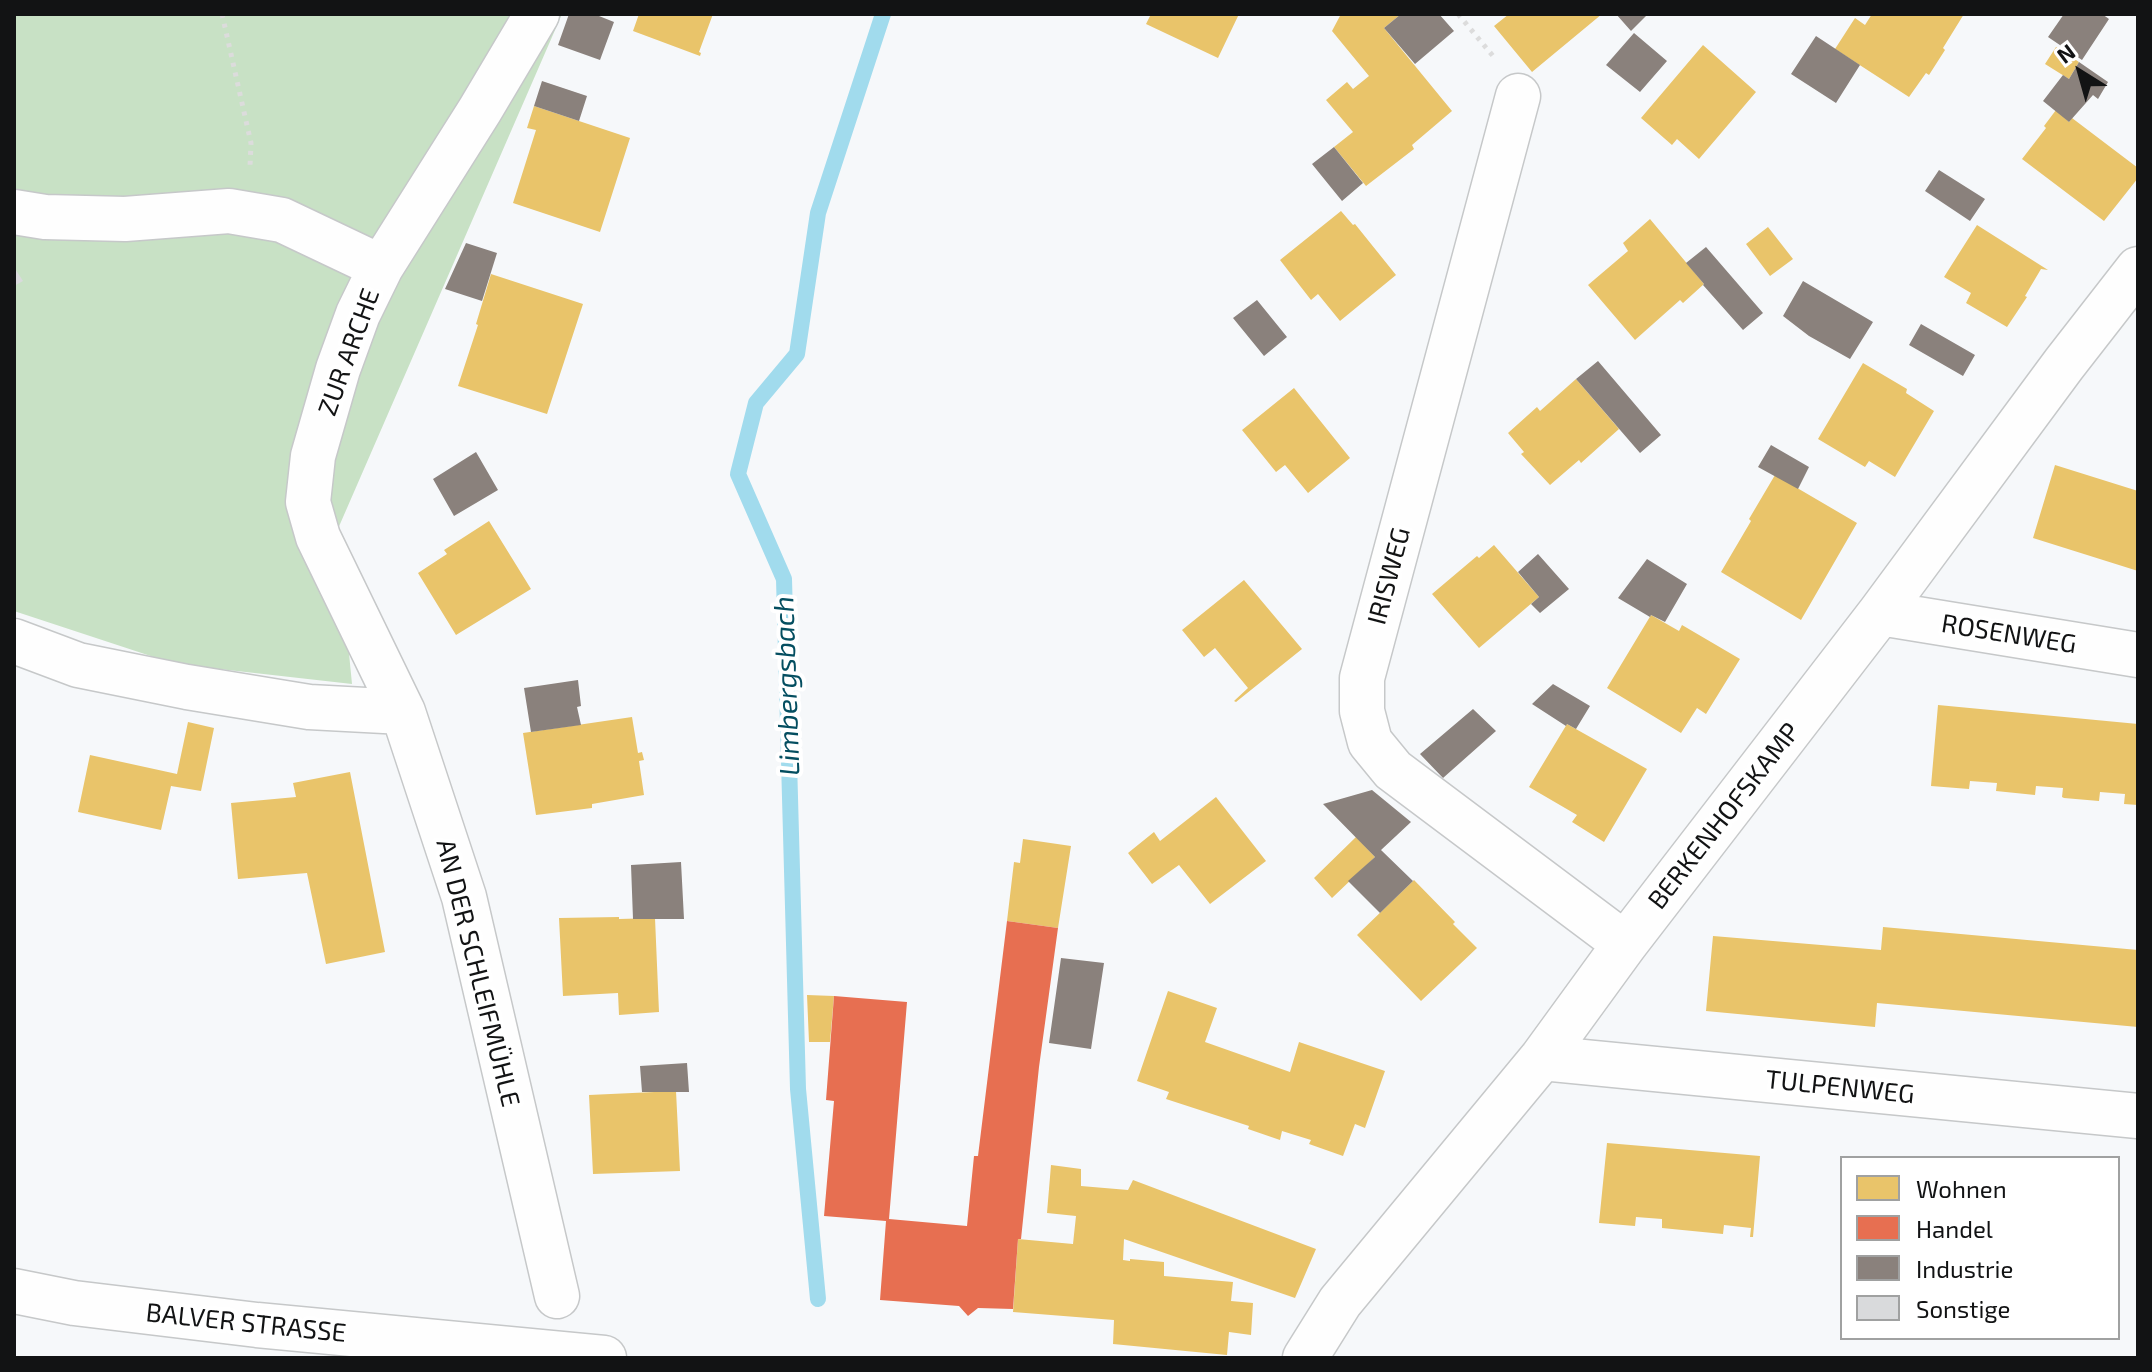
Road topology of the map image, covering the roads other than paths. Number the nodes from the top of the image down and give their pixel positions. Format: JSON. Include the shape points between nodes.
{"nodes":[{"id":1,"x":537,"y":14,"type":"edge"},
{"id":2,"x":1518,"y":96,"type":"dead end"},
{"id":3,"x":14,"y":212,"type":"edge"},
{"id":4,"x":381,"y":267,"type":"junction"},
{"id":5,"x":2138,"y":269,"type":"edge"},
{"id":6,"x":1880,"y":613,"type":"junction"},
{"id":7,"x":14,"y":641,"type":"edge"},
{"id":8,"x":2138,"y":655,"type":"edge"},
{"id":9,"x":403,"y":712,"type":"junction"},
{"id":10,"x":1625,"y":944,"type":"junction"},
{"id":11,"x":1542,"y":1058,"type":"junction"},
{"id":12,"x":2138,"y":1116,"type":"edge"},
{"id":13,"x":14,"y":1291,"type":"edge"},
{"id":14,"x":557,"y":1296,"type":"dead end"},
{"id":15,"x":585,"y":1357,"type":"edge"},
{"id":16,"x":1305,"y":1358,"type":"edge"}],
"edges":[{"from":1,"to":4,"type":"street","name":"ZUR ARCHE"},
{"from":2,"to":10,"type":"street","name":"IRISWEG","via":[[1362,678],[1362,711],[1370,742],[1393,770]]},
{"from":3,"to":4,"type":"street","via":[[125,219],[229,211],[282,220]]},
{"from":4,"to":9,"type":"street","name":"ZUR ARCHE","via":[[338,369],[313,456],[308,502],[318,537]]},
{"from":5,"to":6,"type":"street","name":"BERKENHOFSKAMP"},
{"from":6,"to":8,"type":"street","name":"ROSENWEG"},
{"from":6,"to":10,"type":"street","name":"BERKENHOFSKAMP"},
{"from":7,"to":9,"type":"street","via":[[78,665],[187,687],[309,707]]},
{"from":9,"to":14,"type":"street","name":"AN DER SCHLEIFMÜHLE","via":[[464,897]]},
{"from":10,"to":11,"type":"street","name":"BERKENHOFSKAMP"},
{"from":11,"to":12,"type":"street","name":"TULPENWEG"},
{"from":11,"to":16,"type":"street","name":"BERKENHOFSKAMP","via":[[1340,1302]]},
{"from":13,"to":15,"type":"street","name":"BALVER STRASSE","via":[[257,1325]]}]}
